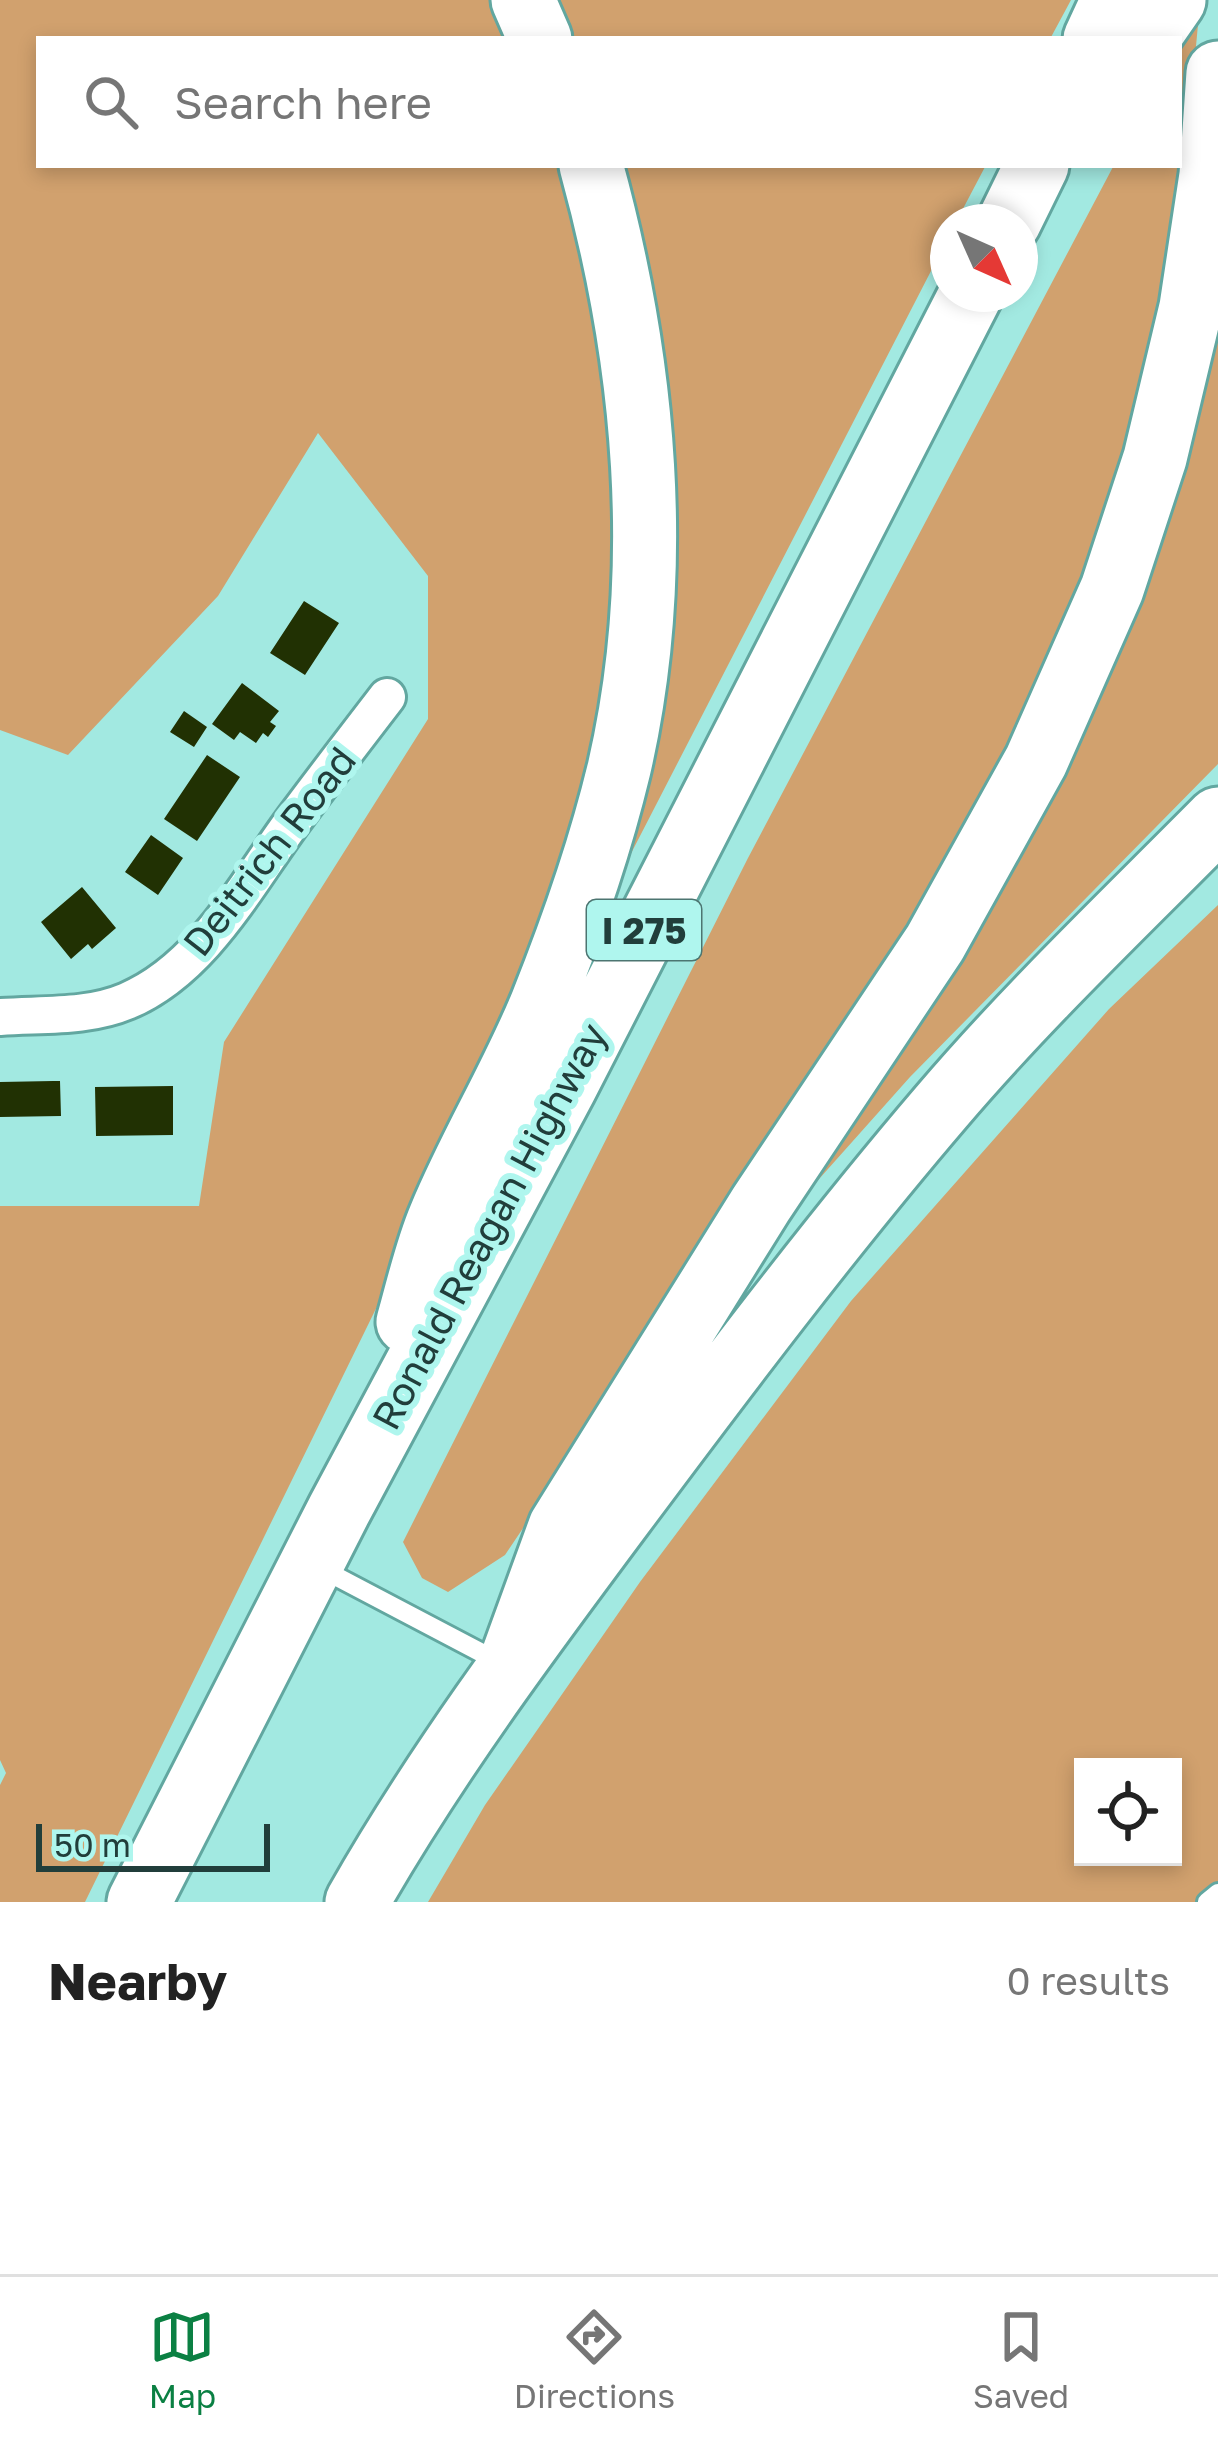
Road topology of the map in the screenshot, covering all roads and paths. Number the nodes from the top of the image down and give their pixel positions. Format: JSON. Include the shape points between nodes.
{"nodes":[{"id":1,"x":523,"y":0,"type":"edge"},
{"id":2,"x":1113,"y":0,"type":"edge"},
{"id":3,"x":1174,"y":0,"type":"edge"},
{"id":4,"x":538,"y":36,"type":"edge"},
{"id":5,"x":1096,"y":36,"type":"edge"},
{"id":6,"x":1149,"y":36,"type":"edge"},
{"id":7,"x":1218,"y":73,"type":"edge"},
{"id":8,"x":592,"y":168,"type":"edge"},
{"id":9,"x":962,"y":312,"type":"edge"},
{"id":10,"x":387,"y":697,"type":"dead end"},
{"id":11,"x":1218,"y":819,"type":"edge"},
{"id":12,"x":0,"y":1017,"type":"edge"},
{"id":13,"x":366,"y":1458,"type":"junction"},
{"id":14,"x":311,"y":1564,"type":"junction"},
{"id":15,"x":509,"y":1667,"type":"junction"},
{"id":16,"x":1218,"y":1893,"type":"edge"},
{"id":17,"x":140,"y":1902,"type":"edge"},
{"id":18,"x":357,"y":1902,"type":"edge"},
{"id":19,"x":1208,"y":1902,"type":"edge"}],
"edges":[{"from":1,"to":4,"type":"highway"},
{"from":2,"to":5,"type":"highway"},
{"from":3,"to":6,"type":"highway"},
{"from":7,"to":15,"type":"highway","via":[[1211,175],[1182,348],[1150,478],[1112,590],[1036,761],[935,943],[560,1527]]},
{"from":8,"to":13,"type":"highway","via":[[619,270],[641,424],[645,483],[631,701],[583,887],[542,1003],[439,1219]]},
{"from":9,"to":13,"type":"highway","name":"Ronald Reagan Highway","number":"I 275"},
{"from":10,"to":12,"type":"street","name":"Deitrich Road","via":[[174,972],[110,1006]]},
{"from":11,"to":15,"type":"highway","via":[[941,1106],[762,1328]]},
{"from":13,"to":14,"type":"highway","name":"Ronald Reagan Highway","number":"I 275"},
{"from":14,"to":15,"type":"lane"},
{"from":14,"to":17,"type":"highway","name":"Ronald Reagan Highway","number":"I 275"},
{"from":15,"to":18,"type":"highway"},
{"from":16,"to":19,"type":"lane"}]}
